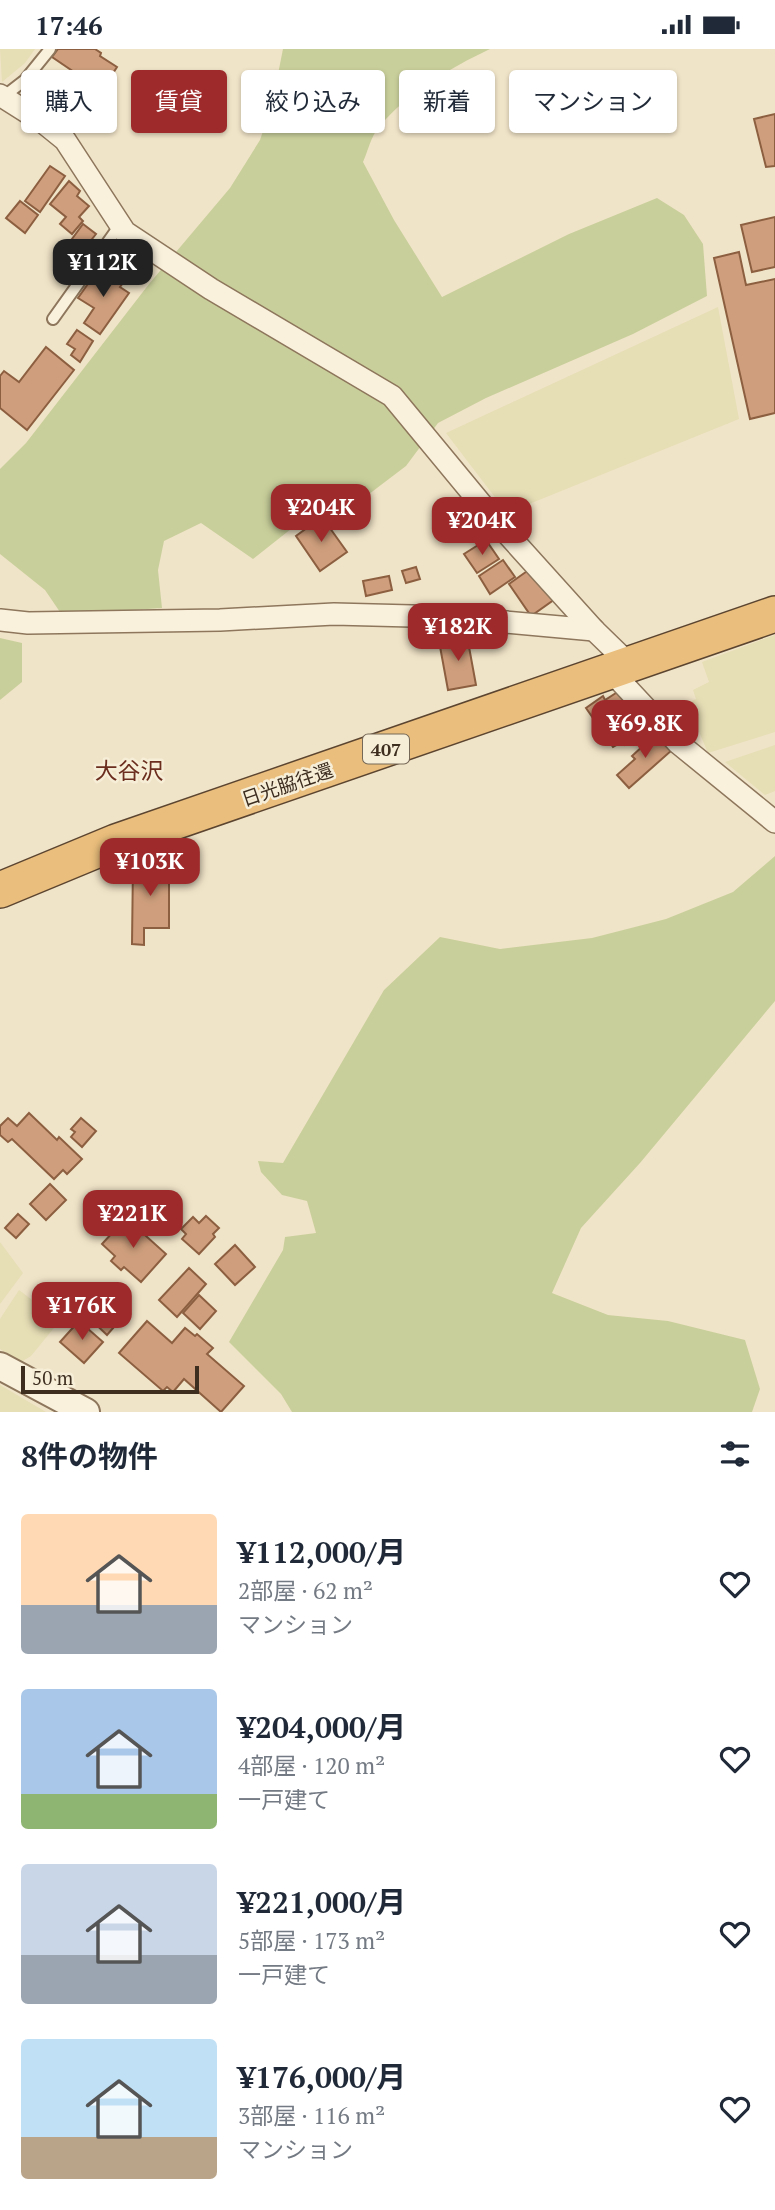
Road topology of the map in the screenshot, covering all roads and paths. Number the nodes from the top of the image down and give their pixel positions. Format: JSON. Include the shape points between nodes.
{"nodes":[{"id":1,"x":50,"y":49,"type":"edge"},
{"id":2,"x":2,"y":96,"type":"edge"},
{"id":3,"x":120,"y":225,"type":"junction"},
{"id":4,"x":54,"y":319,"type":"dead end"},
{"id":5,"x":775,"y":614,"type":"edge"},
{"id":6,"x":0,"y":620,"type":"edge"},
{"id":7,"x":594,"y":630,"type":"junction"},
{"id":8,"x":621,"y":668,"type":"junction"},
{"id":9,"x":775,"y":822,"type":"edge"},
{"id":10,"x":0,"y":890,"type":"edge"},
{"id":11,"x":0,"y":1366,"type":"edge"},
{"id":12,"x":86,"y":1412,"type":"edge"}],
"edges":[{"from":1,"to":2,"type":"lane","via":[[24,81]]},
{"from":2,"to":3,"type":"street","via":[[65,140]]},
{"from":3,"to":4,"type":"lane"},
{"from":3,"to":7,"type":"street","via":[[211,289],[392,396]]},
{"from":5,"to":8,"type":"highway","name":"日光脇往還","number":"407"},
{"from":6,"to":7,"type":"street","via":[[220,620],[334,614],[451,617]]},
{"from":7,"to":8,"type":"street"},
{"from":8,"to":9,"type":"street","via":[[678,743]]},
{"from":8,"to":10,"type":"highway","name":"日光脇往還","number":"407","via":[[116,842]]},
{"from":11,"to":12,"type":"street"}]}
